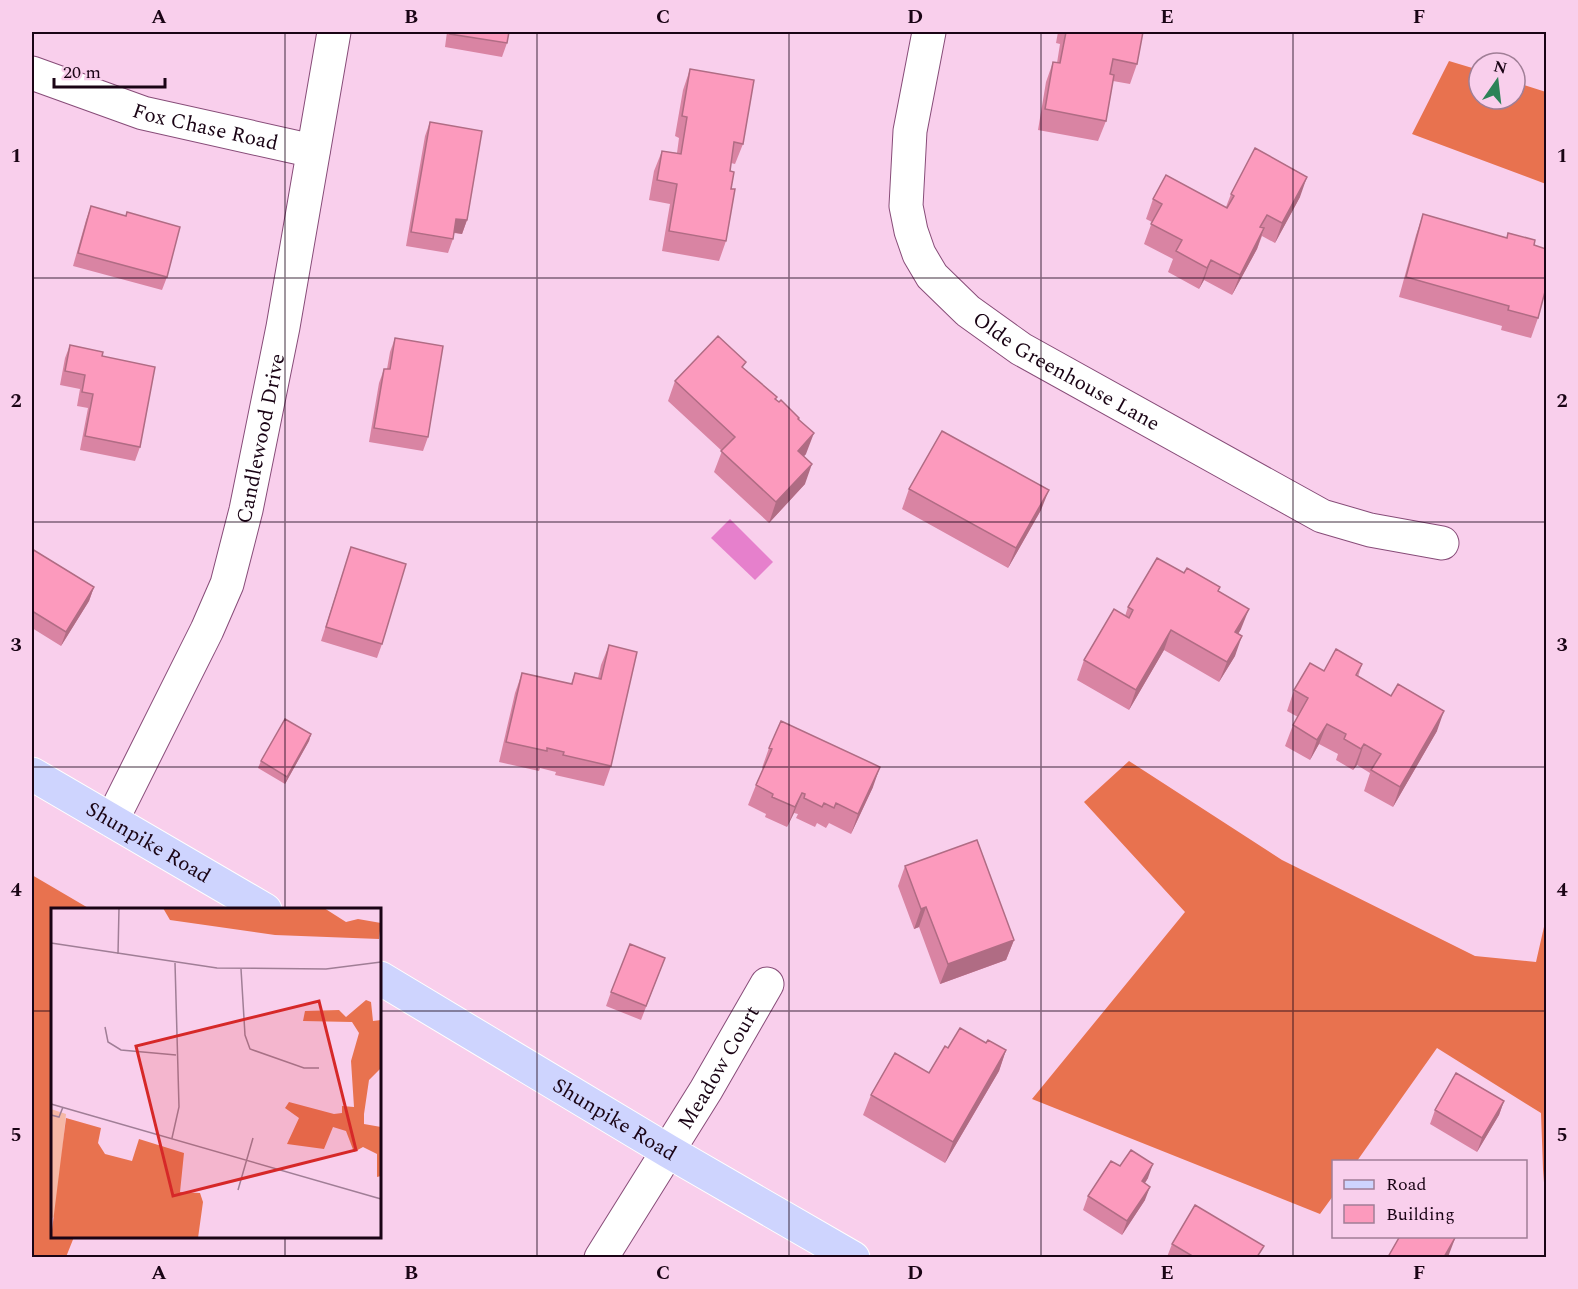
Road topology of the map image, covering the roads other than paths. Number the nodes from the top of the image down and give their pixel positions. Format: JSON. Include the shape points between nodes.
{"nodes":[{"id":1,"x":334,"y":32,"type":"edge"},
{"id":2,"x":929,"y":32,"type":"edge"},
{"id":3,"x":32,"y":73,"type":"edge"},
{"id":4,"x":313,"y":151,"type":"junction"},
{"id":5,"x":1442,"y":543,"type":"dead end"},
{"id":6,"x":32,"y":774,"type":"edge"},
{"id":7,"x":112,"y":820,"type":"junction"},
{"id":8,"x":263,"y":908,"type":"edge"},
{"id":9,"x":381,"y":979,"type":"edge"},
{"id":10,"x":767,"y":984,"type":"dead end"},
{"id":11,"x":668,"y":1151,"type":"junction"},
{"id":12,"x":601,"y":1257,"type":"edge"},
{"id":13,"x":853,"y":1257,"type":"edge"}],
"edges":[{"from":1,"to":4,"type":"street","name":"Candlewood Drive"},
{"from":2,"to":5,"type":"street","name":"Olde Greenhouse Lane","via":[[910,131],[906,206],[911,231],[932,276],[968,311],[1021,349],[1322,516],[1370,530]]},
{"from":3,"to":4,"type":"street","name":"Fox Chase Road","via":[[143,113]]},
{"from":4,"to":7,"type":"street","name":"Candlewood Drive","via":[[283,327],[227,584]]},
{"from":6,"to":7,"type":"main road","name":"Shunpike Road"},
{"from":7,"to":8,"type":"main road","name":"Shunpike Road"},
{"from":9,"to":11,"type":"main road","name":"Shunpike Road"},
{"from":10,"to":11,"type":"street","name":"Meadow Court"},
{"from":11,"to":12,"type":"street","name":"Meadow Court"},
{"from":11,"to":13,"type":"main road","name":"Shunpike Road"}]}
